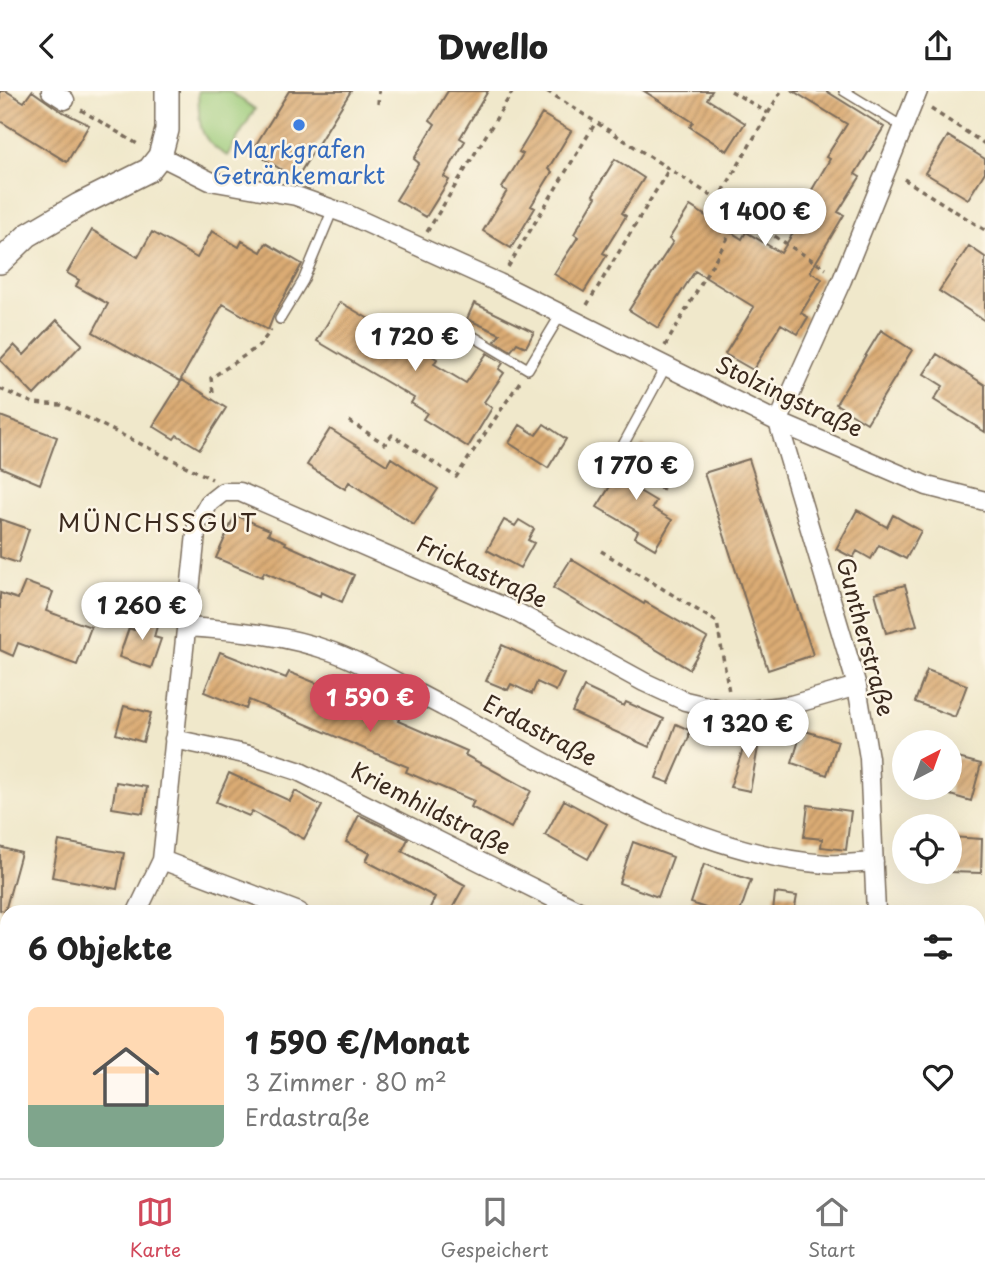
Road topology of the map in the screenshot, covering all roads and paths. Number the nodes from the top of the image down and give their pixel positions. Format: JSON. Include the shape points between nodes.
{"nodes":[{"id":1,"x":167,"y":91,"type":"edge"},
{"id":2,"x":379,"y":91,"type":"edge"},
{"id":3,"x":513,"y":91,"type":"edge"},
{"id":4,"x":547,"y":91,"type":"edge"},
{"id":5,"x":731,"y":91,"type":"edge"},
{"id":6,"x":781,"y":91,"type":"edge"},
{"id":7,"x":844,"y":91,"type":"edge"},
{"id":8,"x":58,"y":95,"type":"edge"},
{"id":9,"x":917,"y":95,"type":"edge"},
{"id":10,"x":378,"y":104,"type":"dead end"},
{"id":11,"x":768,"y":113,"type":"junction"},
{"id":12,"x":596,"y":122,"type":"junction"},
{"id":13,"x":903,"y":127,"type":"junction"},
{"id":14,"x":985,"y":144,"type":"edge"},
{"id":15,"x":139,"y":145,"type":"dead end"},
{"id":16,"x":160,"y":156,"type":"junction"},
{"id":17,"x":887,"y":168,"type":"junction"},
{"id":18,"x":669,"y":169,"type":"junction"},
{"id":19,"x":718,"y":200,"type":"junction"},
{"id":20,"x":333,"y":209,"type":"junction"},
{"id":21,"x":741,"y":215,"type":"junction"},
{"id":22,"x":985,"y":230,"type":"edge"},
{"id":23,"x":419,"y":245,"type":"junction"},
{"id":24,"x":0,"y":262,"type":"edge"},
{"id":25,"x":842,"y":280,"type":"junction"},
{"id":26,"x":499,"y":283,"type":"junction"},
{"id":27,"x":569,"y":318,"type":"junction"},
{"id":28,"x":280,"y":319,"type":"joint"},
{"id":29,"x":464,"y":331,"type":"dead end"},
{"id":30,"x":661,"y":364,"type":"junction"},
{"id":31,"x":528,"y":369,"type":"junction"},
{"id":32,"x":0,"y":389,"type":"edge"},
{"id":33,"x":213,"y":392,"type":"dead end"},
{"id":34,"x":349,"y":421,"type":"dead end"},
{"id":35,"x":778,"y":422,"type":"junction"},
{"id":36,"x":612,"y":464,"type":"joint"},
{"id":37,"x":664,"y":490,"type":"dead end"},
{"id":38,"x":223,"y":492,"type":"junction"},
{"id":39,"x":985,"y":501,"type":"edge"},
{"id":40,"x":601,"y":551,"type":"dead end"},
{"id":41,"x":187,"y":627,"type":"junction"},
{"id":42,"x":858,"y":686,"type":"junction"},
{"id":43,"x":732,"y":712,"type":"junction"},
{"id":44,"x":174,"y":739,"type":"junction"},
{"id":45,"x":162,"y":860,"type":"junction"},
{"id":46,"x":874,"y":862,"type":"junction"},
{"id":47,"x":140,"y":905,"type":"edge"},
{"id":48,"x":281,"y":905,"type":"edge"},
{"id":49,"x":567,"y":905,"type":"edge"},
{"id":50,"x":876,"y":905,"type":"edge"}],
"edges":[{"from":1,"to":16,"type":"street","via":[[167,130]]},
{"from":2,"to":10,"type":"path"},
{"from":3,"to":23,"type":"path"},
{"from":4,"to":12,"type":"path"},
{"from":5,"to":11,"type":"path"},
{"from":6,"to":11,"type":"path"},
{"from":7,"to":13,"type":"lane"},
{"from":8,"to":15,"type":"path"},
{"from":9,"to":13,"type":"street"},
{"from":9,"to":14,"type":"path"},
{"from":11,"to":19,"type":"path"},
{"from":12,"to":18,"type":"path"},
{"from":12,"to":26,"type":"path"},
{"from":13,"to":17,"type":"street"},
{"from":16,"to":20,"type":"street","name":"Stolzingstraße","via":[[210,181],[296,196]]},
{"from":16,"to":24,"type":"street","via":[[149,170],[28,235]]},
{"from":17,"to":22,"type":"path"},
{"from":17,"to":25,"type":"street"},
{"from":18,"to":19,"type":"path"},
{"from":18,"to":27,"type":"path"},
{"from":19,"to":21,"type":"path"},
{"from":20,"to":23,"type":"street","name":"Stolzingstraße"},
{"from":20,"to":28,"type":"lane","via":[[303,281]]},
{"from":21,"to":25,"type":"path"},
{"from":21,"to":30,"type":"path"},
{"from":23,"to":26,"type":"street","name":"Stolzingstraße"},
{"from":25,"to":35,"type":"street"},
{"from":26,"to":27,"type":"street","name":"Stolzingstraße"},
{"from":27,"to":30,"type":"street","name":"Stolzingstraße"},
{"from":27,"to":31,"type":"lane"},
{"from":28,"to":33,"type":"path","via":[[259,346],[211,378]]},
{"from":29,"to":31,"type":"lane"},
{"from":30,"to":35,"type":"street","name":"Stolzingstraße"},
{"from":30,"to":36,"type":"lane"},
{"from":31,"to":34,"type":"path","via":[[456,477],[392,435],[385,444]]},
{"from":32,"to":38,"type":"path","via":[[33,403],[61,405],[209,476]]},
{"from":35,"to":39,"type":"street","name":"Stolzingstraße","via":[[927,486]]},
{"from":35,"to":42,"type":"street","name":"Guntherstraße"},
{"from":36,"to":37,"type":"path"},
{"from":38,"to":41,"type":"street","via":[[209,503],[197,524]]},
{"from":38,"to":43,"type":"street","name":"Frickastraße","via":[[240,492],[518,613],[685,701]]},
{"from":40,"to":43,"type":"path","via":[[717,622]]},
{"from":41,"to":44,"type":"street"},
{"from":41,"to":46,"type":"street","name":"Erdastraße","via":[[247,632],[333,652],[609,795],[731,846],[827,864]]},
{"from":42,"to":43,"type":"street","name":"Frickastraße","via":[[791,705]]},
{"from":42,"to":46,"type":"street","name":"Guntherstraße","via":[[869,758]]},
{"from":44,"to":45,"type":"street"},
{"from":44,"to":49,"type":"street","name":"Kriemhildstraße","via":[[298,771]]},
{"from":45,"to":47,"type":"street"},
{"from":45,"to":48,"type":"street"},
{"from":46,"to":50,"type":"street","name":"Guntherstraße"}]}
